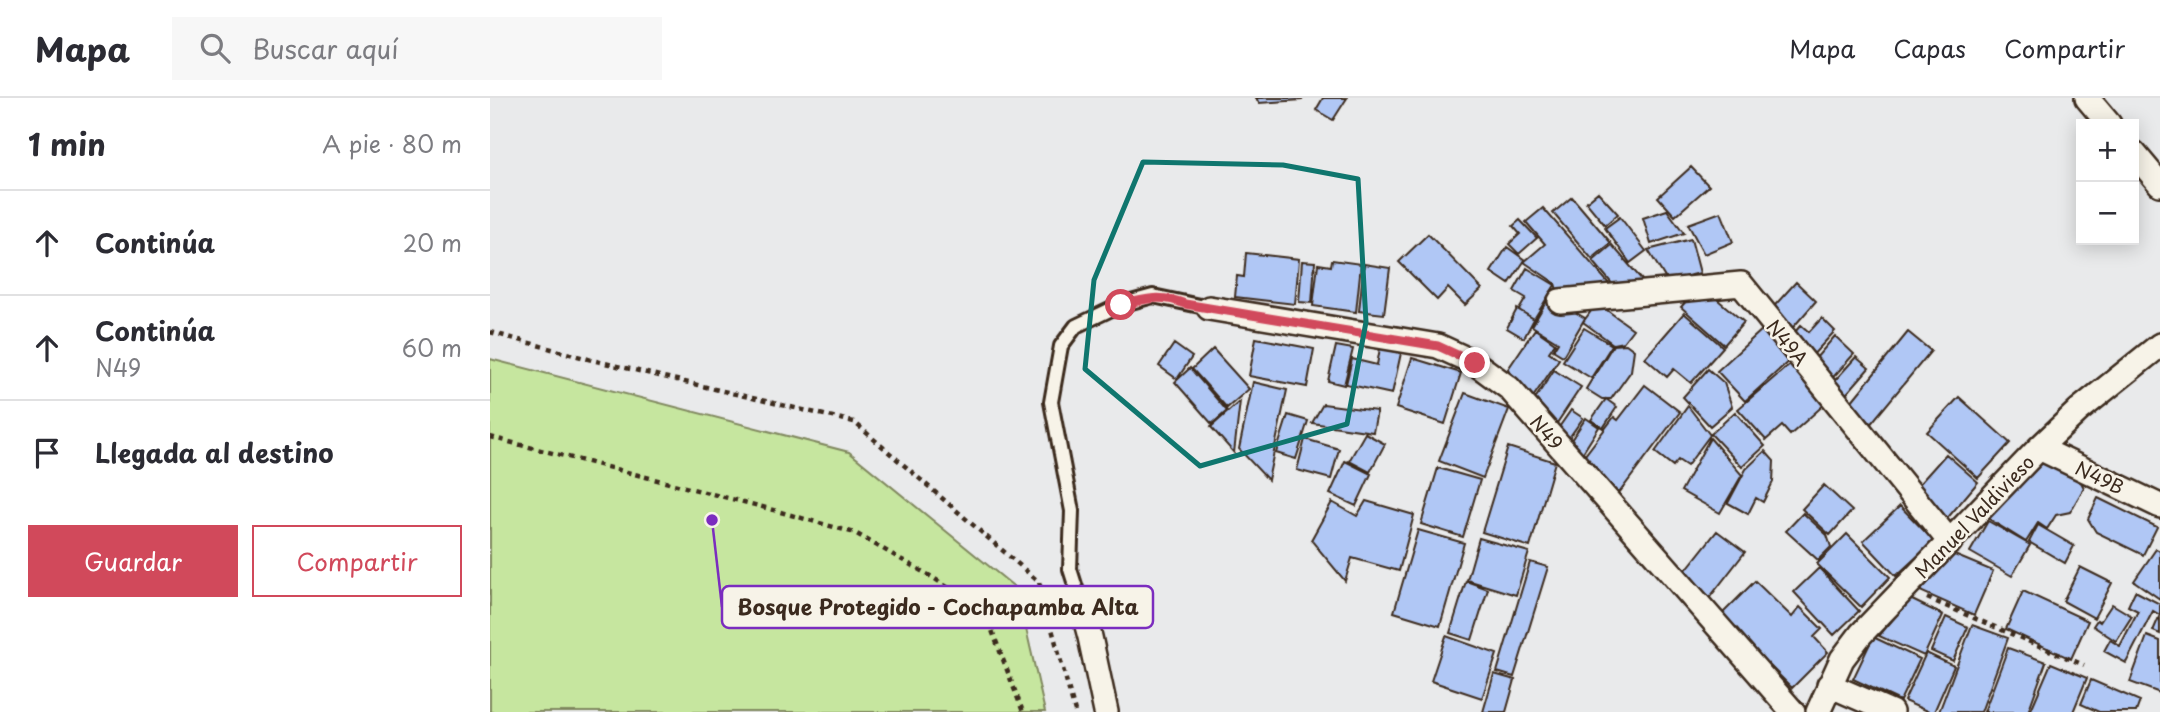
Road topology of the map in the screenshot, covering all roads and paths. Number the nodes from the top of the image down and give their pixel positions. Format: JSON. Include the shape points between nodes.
{"nodes":[{"id":1,"x":2087,"y":98,"type":"edge"},
{"id":2,"x":2105,"y":119,"type":"edge"},
{"id":3,"x":2139,"y":159,"type":"edge"},
{"id":4,"x":2160,"y":184,"type":"edge"},
{"id":5,"x":1560,"y":300,"type":"dead end"},
{"id":6,"x":1209,"y":308,"type":"joint"},
{"id":7,"x":490,"y":332,"type":"edge"},
{"id":8,"x":2160,"y":345,"type":"edge"},
{"id":9,"x":490,"y":437,"type":"edge"},
{"id":10,"x":2039,"y":448,"type":"junction"},
{"id":11,"x":2160,"y":506,"type":"edge"},
{"id":12,"x":1950,"y":542,"type":"junction"},
{"id":13,"x":1905,"y":589,"type":"junction"},
{"id":14,"x":1082,"y":607,"type":"joint"},
{"id":15,"x":2084,"y":665,"type":"dead end"},
{"id":16,"x":1829,"y":685,"type":"junction"},
{"id":17,"x":1023,"y":712,"type":"edge"},
{"id":18,"x":1075,"y":712,"type":"edge"},
{"id":19,"x":1106,"y":712,"type":"edge"},
{"id":20,"x":1793,"y":712,"type":"edge"},
{"id":21,"x":1818,"y":712,"type":"edge"},
{"id":22,"x":1891,"y":712,"type":"edge"}],
"edges":[{"from":1,"to":2,"type":"street"},
{"from":3,"to":4,"type":"street"},
{"from":5,"to":12,"type":"street","name":"N49A","via":[[1741,284]]},
{"from":6,"to":14,"type":"lane","via":[[1153,296],[1121,305],[1076,327],[1061,346],[1051,402],[1072,511],[1070,569]]},
{"from":6,"to":20,"type":"street","name":"N49","via":[[1438,346],[1488,371],[1518,399]]},
{"from":7,"to":18,"type":"path","via":[[855,422],[1039,582]]},
{"from":8,"to":10,"type":"street","name":"Manuel Valdivieso"},
{"from":9,"to":17,"type":"path","via":[[855,533],[985,612]]},
{"from":10,"to":11,"type":"street","name":"N49B"},
{"from":10,"to":12,"type":"street","name":"Manuel Valdivieso"},
{"from":12,"to":13,"type":"street","name":"Manuel Valdivieso"},
{"from":13,"to":15,"type":"path"},
{"from":13,"to":16,"type":"street","name":"Manuel Valdivieso","via":[[1861,634]]},
{"from":14,"to":19,"type":"street"},
{"from":16,"to":21,"type":"street","name":"Manuel Valdivieso"},
{"from":16,"to":22,"type":"street"}]}
